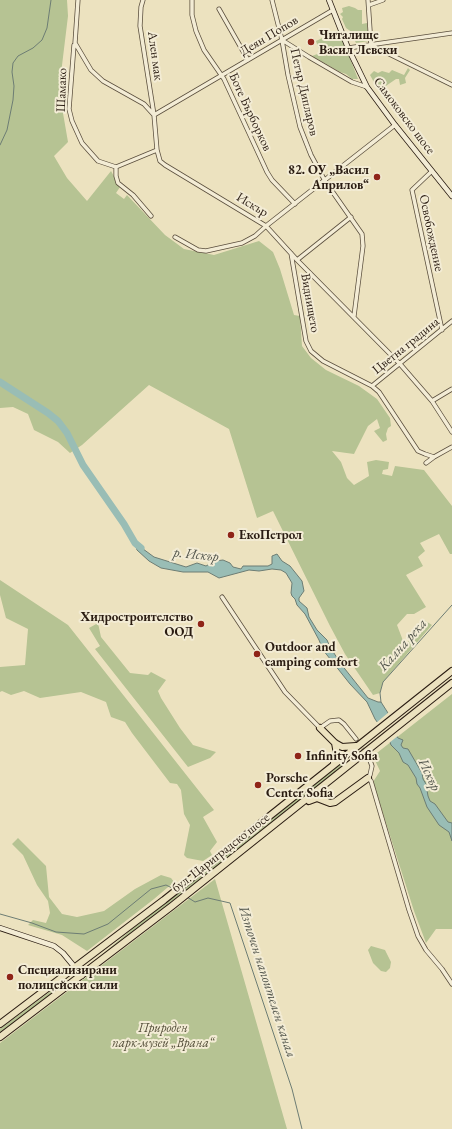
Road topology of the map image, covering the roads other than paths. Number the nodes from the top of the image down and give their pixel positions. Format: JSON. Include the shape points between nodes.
{"nodes":[{"id":1,"x":78,"y":0,"type":"edge"},
{"id":2,"x":144,"y":0,"type":"edge"},
{"id":3,"x":192,"y":0,"type":"edge"},
{"id":4,"x":272,"y":0,"type":"edge"},
{"id":5,"x":329,"y":0,"type":"edge"},
{"id":6,"x":368,"y":0,"type":"edge"},
{"id":7,"x":383,"y":0,"type":"edge"},
{"id":8,"x":369,"y":5,"type":"junction"},
{"id":9,"x":219,"y":9,"type":"dead end"},
{"id":10,"x":333,"y":10,"type":"junction"},
{"id":11,"x":452,"y":33,"type":"edge"},
{"id":12,"x":282,"y":40,"type":"junction"},
{"id":13,"x":75,"y":43,"type":"junction"},
{"id":14,"x":371,"y":45,"type":"junction"},
{"id":15,"x":348,"y":48,"type":"junction"},
{"id":16,"x":248,"y":60,"type":"junction"},
{"id":17,"x":222,"y":75,"type":"junction"},
{"id":18,"x":452,"y":85,"type":"edge"},
{"id":19,"x":367,"y":87,"type":"junction"},
{"id":20,"x":154,"y":115,"type":"junction"},
{"id":21,"x":395,"y":125,"type":"junction"},
{"id":22,"x":157,"y":150,"type":"junction"},
{"id":23,"x":116,"y":167,"type":"junction"},
{"id":24,"x":432,"y":171,"type":"junction"},
{"id":25,"x":325,"y":181,"type":"junction"},
{"id":26,"x":452,"y":195,"type":"edge"},
{"id":27,"x":295,"y":204,"type":"junction"},
{"id":28,"x":151,"y":216,"type":"dead end"},
{"id":29,"x":351,"y":217,"type":"junction"},
{"id":30,"x":266,"y":226,"type":"junction"},
{"id":31,"x":175,"y":237,"type":"dead end"},
{"id":32,"x":291,"y":252,"type":"junction"},
{"id":33,"x":297,"y":260,"type":"junction"},
{"id":34,"x":354,"y":316,"type":"junction"},
{"id":35,"x":452,"y":321,"type":"edge"},
{"id":36,"x":442,"y":330,"type":"junction"},
{"id":37,"x":400,"y":364,"type":"junction"},
{"id":38,"x":372,"y":386,"type":"junction"},
{"id":39,"x":452,"y":389,"type":"edge"},
{"id":40,"x":432,"y":401,"type":"junction"},
{"id":41,"x":452,"y":432,"type":"edge"},
{"id":42,"x":452,"y":447,"type":"edge"},
{"id":43,"x":434,"y":457,"type":"junction"},
{"id":44,"x":426,"y":463,"type":"dead end"},
{"id":45,"x":222,"y":597,"type":"dead end"},
{"id":46,"x":452,"y":671,"type":"edge"},
{"id":47,"x":452,"y":683,"type":"edge"},
{"id":48,"x":320,"y":728,"type":"junction"},
{"id":49,"x":335,"y":743,"type":"junction"},
{"id":50,"x":356,"y":743,"type":"junction"},
{"id":51,"x":369,"y":758,"type":"tunnel mouth"},
{"id":52,"x":334,"y":765,"type":"junction"},
{"id":53,"x":337,"y":775,"type":"junction"},
{"id":54,"x":368,"y":778,"type":"junction"},
{"id":55,"x":324,"y":800,"type":"junction"},
{"id":56,"x":290,"y":812,"type":"junction"},
{"id":57,"x":0,"y":928,"type":"edge"},
{"id":58,"x":76,"y":968,"type":"junction"},
{"id":59,"x":82,"y":976,"type":"junction"},
{"id":60,"x":452,"y":984,"type":"edge"},
{"id":61,"x":0,"y":1024,"type":"edge"},
{"id":62,"x":0,"y":1037,"type":"edge"}],
"edges":[{"from":1,"to":13,"type":"street"},
{"from":2,"to":20,"type":"street","name":"Ален мак","via":[[140,26]]},
{"from":3,"to":17,"type":"street","name":"Боте Бърборков","via":[[196,31],[204,50]]},
{"from":4,"to":12,"type":"street","name":"Петър Дипларов"},
{"from":5,"to":10,"type":"main road","name":"Самоковско шосе"},
{"from":6,"to":8,"type":"street"},
{"from":7,"to":8,"type":"street"},
{"from":8,"to":14,"type":"street"},
{"from":9,"to":16,"type":"street"},
{"from":10,"to":12,"type":"street","name":"Деян Попов"},
{"from":10,"to":15,"type":"main road","name":"Самоковско шосе"},
{"from":11,"to":14,"type":"street"},
{"from":12,"to":16,"type":"street","name":"Деян Попов"},
{"from":12,"to":19,"type":"street","via":[[352,82]]},
{"from":12,"to":25,"type":"street","name":"Петър Дипларов","via":[[300,127]]},
{"from":13,"to":20,"type":"street","via":[[91,70],[103,81],[144,104]]},
{"from":13,"to":23,"type":"street","name":"Шамако","via":[[69,109],[72,121],[82,143],[91,154],[98,161]]},
{"from":14,"to":15,"type":"street"},
{"from":14,"to":18,"type":"street"},
{"from":15,"to":19,"type":"main road","name":"Самоковско шосе"},
{"from":16,"to":17,"type":"street","name":"Деян Попов"},
{"from":17,"to":20,"type":"street","name":"Деян Попов"},
{"from":17,"to":27,"type":"street","name":"Боте Бърборков","via":[[267,172]]},
{"from":19,"to":21,"type":"main road","name":"Самоковско шосе"},
{"from":20,"to":22,"type":"street","name":"Искър"},
{"from":21,"to":24,"type":"main road","name":"Самоковско шосе"},
{"from":21,"to":25,"type":"street"},
{"from":22,"to":23,"type":"street"},
{"from":22,"to":30,"type":"street","name":"Искър","via":[[160,161],[165,165]]},
{"from":23,"to":28,"type":"street","via":[[118,183],[134,195]]},
{"from":24,"to":26,"type":"main road","name":"Самоковско шосе"},
{"from":24,"to":36,"type":"street","name":"Освобождение","via":[[412,190]]},
{"from":25,"to":27,"type":"street"},
{"from":25,"to":29,"type":"street","name":"Петър Дипларов"},
{"from":27,"to":30,"type":"street"},
{"from":29,"to":33,"type":"street"},
{"from":29,"to":34,"type":"street","name":"Петър Дипларов","via":[[362,234],[363,246]]},
{"from":30,"to":31,"type":"street","via":[[242,243],[211,250],[198,250]]},
{"from":30,"to":32,"type":"street","name":"Искър"},
{"from":32,"to":33,"type":"street","name":"Искър"},
{"from":32,"to":38,"type":"street","name":"Виднището","via":[[308,346],[323,361]]},
{"from":33,"to":34,"type":"street","name":"Искър"},
{"from":34,"to":37,"type":"street","name":"Искър"},
{"from":35,"to":36,"type":"street","name":"Цветна градина"},
{"from":36,"to":37,"type":"street","name":"Цветна градина"},
{"from":37,"to":38,"type":"street","name":"Цветна градина"},
{"from":37,"to":40,"type":"street","name":"Искър"},
{"from":38,"to":43,"type":"street","name":"Виднището","via":[[379,392],[418,450]]},
{"from":39,"to":40,"type":"street"},
{"from":40,"to":41,"type":"street","name":"Искър"},
{"from":42,"to":43,"type":"street"},
{"from":43,"to":44,"type":"street"},
{"from":45,"to":48,"type":"street","via":[[285,692]]},
{"from":46,"to":50,"type":"highway","name":"бул. Цариградско шосе","via":[[370,736]]},
{"from":47,"to":53,"type":"highway","name":"бул. Цариградско шосе"},
{"from":48,"to":49,"type":"highway"},
{"from":48,"to":50,"type":"street","via":[[330,720],[339,720]]},
{"from":49,"to":50,"type":"highway","via":[[345,748]]},
{"from":49,"to":52,"type":"highway","via":[[337,754]]},
{"from":50,"to":52,"type":"highway","name":"бул. Цариградско шосе"},
{"from":51,"to":54,"type":"street","via":[[372,766]]},
{"from":52,"to":58,"type":"highway","name":"бул. Цариградско шосе"},
{"from":53,"to":55,"type":"highway","via":[[324,790]]},
{"from":53,"to":56,"type":"highway","name":"бул. Цариградско шосе"},
{"from":54,"to":55,"type":"highway","via":[[335,802]]},
{"from":54,"to":60,"type":"street","via":[[418,936]]},
{"from":55,"to":56,"type":"highway","via":[[313,798]]},
{"from":56,"to":59,"type":"highway","name":"бул. Цариградско шосе"},
{"from":57,"to":58,"type":"main road","via":[[54,946],[64,953]]},
{"from":58,"to":59,"type":"main road"},
{"from":58,"to":61,"type":"highway","name":"бул. Цариградско шосе"},
{"from":59,"to":62,"type":"highway","name":"бул. Цариградско шосе"}]}
